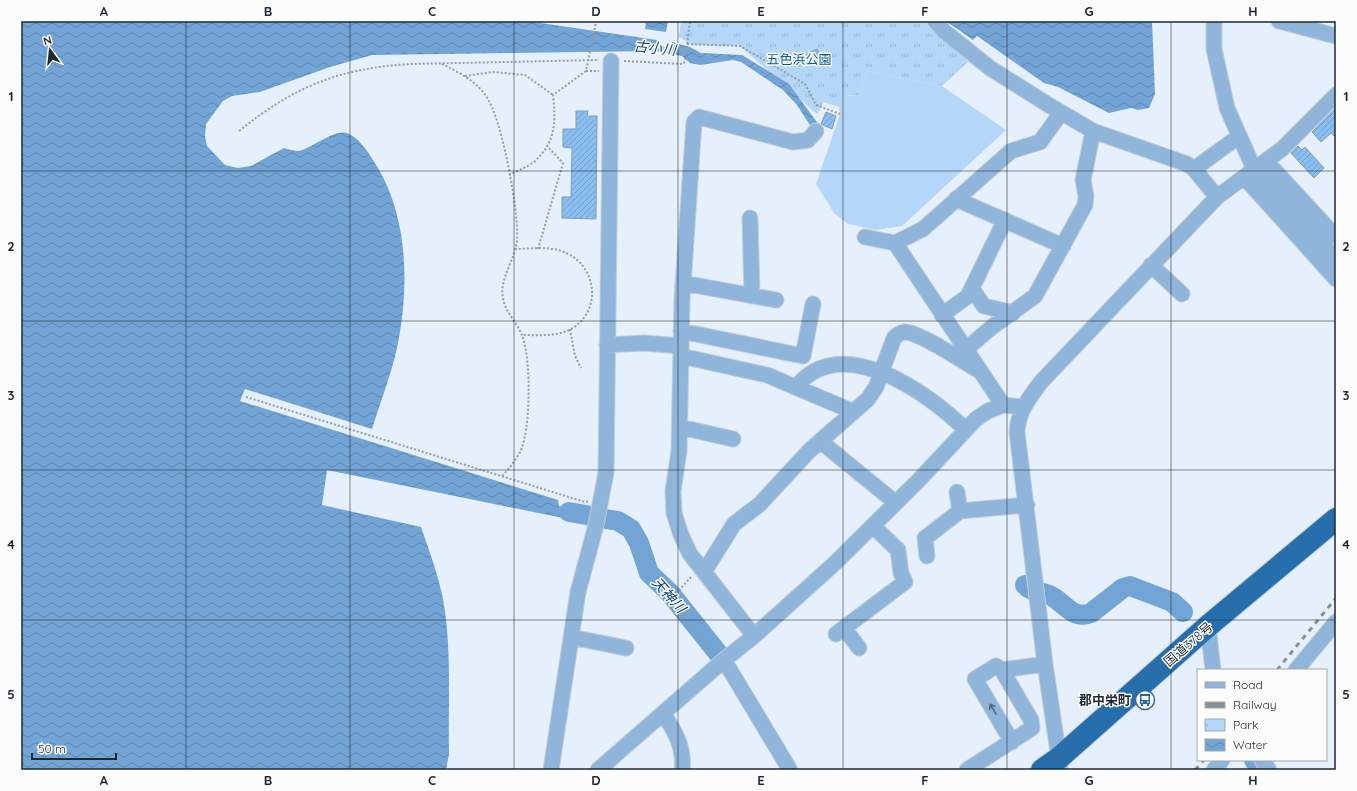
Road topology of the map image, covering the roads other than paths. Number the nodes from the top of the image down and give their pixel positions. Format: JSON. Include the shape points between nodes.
{"nodes":[{"id":1,"x":935,"y":21,"type":"edge"},
{"id":2,"x":1214,"y":21,"type":"edge"},
{"id":3,"x":1282,"y":21,"type":"edge"},
{"id":4,"x":1336,"y":36,"type":"edge"},
{"id":5,"x":612,"y":61,"type":"road end"},
{"id":6,"x":1336,"y":95,"type":"edge"},
{"id":7,"x":1061,"y":113,"type":"junction"},
{"id":8,"x":816,"y":131,"type":"dead end"},
{"id":9,"x":1093,"y":131,"type":"junction"},
{"id":10,"x":1238,"y":137,"type":"junction"},
{"id":11,"x":1194,"y":169,"type":"junction"},
{"id":12,"x":1255,"y":169,"type":"junction"},
{"id":13,"x":1217,"y":197,"type":"junction"},
{"id":14,"x":956,"y":199,"type":"junction"},
{"id":15,"x":750,"y":218,"type":"dead end"},
{"id":16,"x":1005,"y":220,"type":"junction"},
{"id":17,"x":865,"y":237,"type":"dead end"},
{"id":18,"x":1330,"y":241,"type":"edge"},
{"id":19,"x":895,"y":243,"type":"junction"},
{"id":20,"x":1063,"y":246,"type":"junction"},
{"id":21,"x":1336,"y":259,"type":"edge"},
{"id":22,"x":1151,"y":265,"type":"junction"},
{"id":23,"x":1336,"y":279,"type":"edge"},
{"id":24,"x":683,"y":283,"type":"junction"},
{"id":25,"x":972,"y":289,"type":"junction"},
{"id":26,"x":1182,"y":294,"type":"dead end"},
{"id":27,"x":752,"y":296,"type":"junction"},
{"id":28,"x":776,"y":300,"type":"dead end"},
{"id":29,"x":813,"y":304,"type":"dead end"},
{"id":30,"x":1013,"y":313,"type":"junction"},
{"id":31,"x":942,"y":315,"type":"junction"},
{"id":32,"x":681,"y":344,"type":"junction"},
{"id":33,"x":607,"y":345,"type":"junction"},
{"id":34,"x":965,"y":350,"type":"junction"},
{"id":35,"x":978,"y":370,"type":"junction"},
{"id":36,"x":882,"y":372,"type":"junction"},
{"id":37,"x":797,"y":386,"type":"junction"},
{"id":38,"x":1003,"y":405,"type":"junction"},
{"id":39,"x":1023,"y":407,"type":"junction"},
{"id":40,"x":854,"y":412,"type":"junction"},
{"id":41,"x":680,"y":427,"type":"junction"},
{"id":42,"x":965,"y":429,"type":"junction"},
{"id":43,"x":734,"y":439,"type":"dead end"},
{"id":44,"x":820,"y":441,"type":"junction"},
{"id":45,"x":957,"y":492,"type":"dead end"},
{"id":46,"x":896,"y":503,"type":"junction"},
{"id":47,"x":1027,"y":505,"type":"junction"},
{"id":48,"x":960,"y":511,"type":"junction"},
{"id":49,"x":1336,"y":519,"type":"edge"},
{"id":50,"x":873,"y":526,"type":"junction"},
{"id":51,"x":927,"y":556,"type":"dead end"},
{"id":52,"x":702,"y":570,"type":"junction"},
{"id":53,"x":1336,"y":622,"type":"edge"},
{"id":54,"x":1208,"y":626,"type":"junction"},
{"id":55,"x":754,"y":636,"type":"junction"},
{"id":56,"x":571,"y":637,"type":"junction"},
{"id":57,"x":626,"y":648,"type":"dead end"},
{"id":58,"x":859,"y":648,"type":"dead end"},
{"id":59,"x":722,"y":662,"type":"junction"},
{"id":60,"x":1045,"y":664,"type":"junction"},
{"id":61,"x":1213,"y":669,"type":"edge"},
{"id":62,"x":1297,"y":669,"type":"edge"},
{"id":63,"x":1002,"y":670,"type":"junction"},
{"id":64,"x":663,"y":714,"type":"junction"},
{"id":65,"x":1012,"y":742,"type":"junction"},
{"id":66,"x":1221,"y":761,"type":"edge"},
{"id":67,"x":1263,"y":761,"type":"edge"},
{"id":68,"x":1058,"y":766,"type":"edge"},
{"id":69,"x":551,"y":770,"type":"edge"},
{"id":70,"x":598,"y":770,"type":"edge"},
{"id":71,"x":682,"y":770,"type":"edge"},
{"id":72,"x":790,"y":770,"type":"edge"},
{"id":73,"x":967,"y":770,"type":"edge"},
{"id":74,"x":1042,"y":770,"type":"edge"},
{"id":75,"x":1214,"y":770,"type":"edge"},
{"id":76,"x":1269,"y":770,"type":"edge"}],
"edges":[{"from":1,"to":7,"type":"street","via":[[990,68]]},
{"from":2,"to":10,"type":"street","via":[[1214,49],[1219,78]]},
{"from":3,"to":4,"type":"street"},
{"from":5,"to":33,"type":"street"},
{"from":6,"to":12,"type":"street","via":[[1282,149]]},
{"from":7,"to":9,"type":"street"},
{"from":7,"to":14,"type":"street","via":[[1040,142],[1011,151]]},
{"from":8,"to":24,"type":"street","via":[[808,140],[793,142],[699,117],[694,122]]},
{"from":9,"to":11,"type":"street","via":[[1188,164]]},
{"from":9,"to":20,"type":"street","via":[[1083,180],[1086,205]]},
{"from":10,"to":11,"type":"street"},
{"from":10,"to":12,"type":"street"},
{"from":11,"to":13,"type":"street"},
{"from":12,"to":13,"type":"street"},
{"from":12,"to":18,"type":"street"},
{"from":12,"to":23,"type":"street"},
{"from":13,"to":22,"type":"street"},
{"from":14,"to":16,"type":"street"},
{"from":14,"to":19,"type":"street","via":[[923,228]]},
{"from":15,"to":27,"type":"street"},
{"from":16,"to":20,"type":"street"},
{"from":16,"to":25,"type":"street"},
{"from":17,"to":19,"type":"street"},
{"from":18,"to":21,"type":"street"},
{"from":19,"to":31,"type":"street"},
{"from":20,"to":30,"type":"street","via":[[1035,296]]},
{"from":22,"to":26,"type":"street"},
{"from":22,"to":39,"type":"street","via":[[1041,382]]},
{"from":24,"to":27,"type":"street"},
{"from":24,"to":32,"type":"street"},
{"from":25,"to":30,"type":"street","via":[[984,306]]},
{"from":25,"to":31,"type":"street","via":[[968,296]]},
{"from":27,"to":28,"type":"street"},
{"from":29,"to":32,"type":"street","via":[[803,356]]},
{"from":30,"to":34,"type":"street"},
{"from":31,"to":34,"type":"street"},
{"from":32,"to":33,"type":"street"},
{"from":32,"to":37,"type":"street"},
{"from":32,"to":41,"type":"street"},
{"from":33,"to":56,"type":"street","via":[[606,472],[596,525],[578,592]]},
{"from":34,"to":35,"type":"street"},
{"from":35,"to":36,"type":"street","via":[[916,335],[904,332],[894,338]]},
{"from":35,"to":38,"type":"street"},
{"from":36,"to":37,"type":"street","via":[[856,365],[839,364],[819,369],[804,378]]},
{"from":36,"to":40,"type":"street","via":[[868,399]]},
{"from":36,"to":42,"type":"street","via":[[945,410]]},
{"from":37,"to":40,"type":"street"},
{"from":38,"to":39,"type":"street"},
{"from":38,"to":42,"type":"street","via":[[988,411]]},
{"from":39,"to":47,"type":"street","via":[[1017,432]]},
{"from":40,"to":44,"type":"street"},
{"from":41,"to":43,"type":"street"},
{"from":41,"to":52,"type":"street","via":[[673,491],[674,513],[690,554]]},
{"from":42,"to":46,"type":"street"},
{"from":44,"to":46,"type":"street"},
{"from":44,"to":52,"type":"street","via":[[760,504],[734,524]]},
{"from":45,"to":48,"type":"street"},
{"from":46,"to":50,"type":"street"},
{"from":47,"to":48,"type":"street"},
{"from":47,"to":60,"type":"street"},
{"from":48,"to":51,"type":"street","via":[[925,538]]},
{"from":49,"to":54,"type":"highway","name":"国道378号"},
{"from":50,"to":55,"type":"street"},
{"from":50,"to":58,"type":"street","via":[[898,550],[905,582],[840,631]]},
{"from":52,"to":55,"type":"street"},
{"from":53,"to":62,"type":"street"},
{"from":54,"to":61,"type":"street"},
{"from":54,"to":68,"type":"highway","name":"国道378号"},
{"from":55,"to":59,"type":"street"},
{"from":56,"to":57,"type":"street"},
{"from":56,"to":69,"type":"street"},
{"from":59,"to":64,"type":"street"},
{"from":59,"to":72,"type":"street"},
{"from":60,"to":63,"type":"street"},
{"from":60,"to":68,"type":"street"},
{"from":63,"to":65,"type":"street","via":[[1031,720],[1032,728]]},
{"from":65,"to":63,"type":"street","one_way":true,"via":[[975,679],[996,666]]},
{"from":64,"to":70,"type":"street"},
{"from":64,"to":71,"type":"street","via":[[675,730]]},
{"from":65,"to":73,"type":"street"},
{"from":66,"to":75,"type":"street"},
{"from":67,"to":76,"type":"street"},
{"from":68,"to":74,"type":"highway","name":"国道378号"}]}
